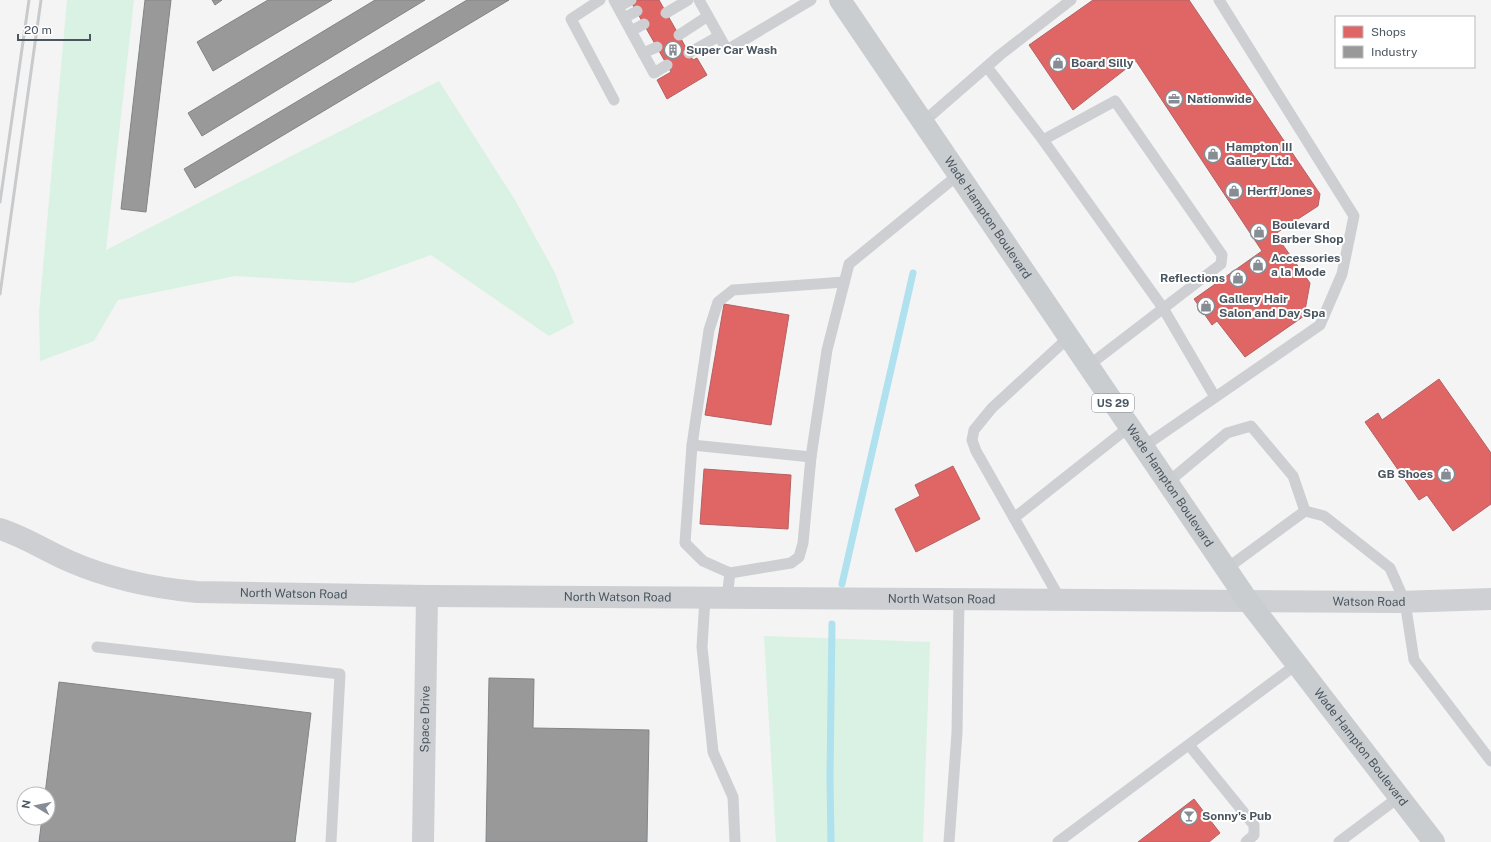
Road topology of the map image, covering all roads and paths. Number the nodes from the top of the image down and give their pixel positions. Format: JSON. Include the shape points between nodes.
{"nodes":[{"id":1,"x":600,"y":0,"type":"edge"},
{"id":2,"x":630,"y":0,"type":"edge"},
{"id":3,"x":688,"y":0,"type":"edge"},
{"id":4,"x":699,"y":0,"type":"edge"},
{"id":5,"x":811,"y":0,"type":"edge"},
{"id":6,"x":840,"y":0,"type":"edge"},
{"id":7,"x":1070,"y":0,"type":"edge"},
{"id":8,"x":1219,"y":0,"type":"edge"},
{"id":9,"x":616,"y":3,"type":"edge"},
{"id":10,"x":637,"y":12,"type":"dead end"},
{"id":11,"x":666,"y":13,"type":"dead end"},
{"id":12,"x":708,"y":16,"type":"junction"},
{"id":13,"x":624,"y":18,"type":"junction"},
{"id":14,"x":644,"y":24,"type":"dead end"},
{"id":15,"x":631,"y":31,"type":"junction"},
{"id":16,"x":679,"y":35,"type":"dead end"},
{"id":17,"x":719,"y":36,"type":"junction"},
{"id":18,"x":657,"y":47,"type":"dead end"},
{"id":19,"x":643,"y":53,"type":"junction"},
{"id":20,"x":689,"y":53,"type":"dead end"},
{"id":21,"x":667,"y":65,"type":"dead end"},
{"id":22,"x":987,"y":66,"type":"junction"},
{"id":23,"x":614,"y":100,"type":"dead end"},
{"id":24,"x":922,"y":123,"type":"junction"},
{"id":25,"x":1043,"y":140,"type":"junction"},
{"id":26,"x":958,"y":175,"type":"junction"},
{"id":27,"x":844,"y":282,"type":"junction"},
{"id":28,"x":1163,"y":308,"type":"junction"},
{"id":29,"x":1068,"y":338,"type":"junction"},
{"id":30,"x":1088,"y":366,"type":"junction"},
{"id":31,"x":1215,"y":397,"type":"junction"},
{"id":32,"x":1129,"y":427,"type":"junction"},
{"id":33,"x":692,"y":445,"type":"junction"},
{"id":34,"x":1143,"y":447,"type":"junction"},
{"id":35,"x":810,"y":456,"type":"junction"},
{"id":36,"x":1167,"y":483,"type":"junction"},
{"id":37,"x":1305,"y":511,"type":"junction"},
{"id":38,"x":1014,"y":518,"type":"junction"},
{"id":39,"x":0,"y":529,"type":"edge"},
{"id":40,"x":1226,"y":569,"type":"junction"},
{"id":41,"x":730,"y":573,"type":"junction"},
{"id":42,"x":427,"y":596,"type":"junction"},
{"id":43,"x":705,"y":598,"type":"junction"},
{"id":44,"x":727,"y":598,"type":"junction"},
{"id":45,"x":959,"y":599,"type":"junction"},
{"id":46,"x":1060,"y":599,"type":"junction"},
{"id":47,"x":1491,"y":599,"type":"edge"},
{"id":48,"x":1248,"y":601,"type":"junction"},
{"id":49,"x":1405,"y":602,"type":"junction"},
{"id":50,"x":97,"y":647,"type":"dead end"},
{"id":51,"x":1297,"y":664,"type":"junction"},
{"id":52,"x":1190,"y":744,"type":"junction"},
{"id":53,"x":1491,"y":761,"type":"edge"},
{"id":54,"x":1399,"y":797,"type":"junction"},
{"id":55,"x":331,"y":842,"type":"edge"},
{"id":56,"x":423,"y":842,"type":"edge"},
{"id":57,"x":735,"y":842,"type":"edge"},
{"id":58,"x":949,"y":842,"type":"edge"},
{"id":59,"x":1058,"y":842,"type":"edge"},
{"id":60,"x":1246,"y":842,"type":"edge"},
{"id":61,"x":1339,"y":842,"type":"edge"},
{"id":62,"x":1434,"y":842,"type":"edge"}],
"edges":[{"from":1,"to":23,"type":"lane","via":[[571,18]]},
{"from":2,"to":9,"type":"lane"},
{"from":3,"to":11,"type":"lane"},
{"from":4,"to":12,"type":"lane"},
{"from":5,"to":17,"type":"lane","via":[[727,50]]},
{"from":6,"to":24,"type":"main road","name":"Wade Hampton Boulevard","number":"US 29"},
{"from":7,"to":22,"type":"lane"},
{"from":8,"to":31,"type":"lane","via":[[1354,216],[1342,274],[1320,325]]},
{"from":9,"to":13,"type":"lane"},
{"from":10,"to":13,"type":"lane"},
{"from":12,"to":16,"type":"lane"},
{"from":12,"to":17,"type":"lane"},
{"from":13,"to":15,"type":"lane"},
{"from":14,"to":15,"type":"lane"},
{"from":15,"to":19,"type":"lane"},
{"from":17,"to":20,"type":"lane"},
{"from":18,"to":19,"type":"lane"},
{"from":19,"to":21,"type":"lane","via":[[654,73]]},
{"from":22,"to":24,"type":"lane"},
{"from":22,"to":25,"type":"lane"},
{"from":24,"to":26,"type":"main road","name":"Wade Hampton Boulevard","number":"US 29"},
{"from":25,"to":28,"type":"lane"},
{"from":25,"to":28,"type":"lane","via":[[1115,101],[1222,255],[1221,264]]},
{"from":26,"to":27,"type":"lane","via":[[849,264]]},
{"from":26,"to":29,"type":"main road","name":"Wade Hampton Boulevard","number":"US 29"},
{"from":27,"to":33,"type":"lane","via":[[733,290],[718,302],[709,330]]},
{"from":27,"to":35,"type":"lane","via":[[827,350]]},
{"from":28,"to":30,"type":"lane"},
{"from":28,"to":31,"type":"lane"},
{"from":29,"to":30,"type":"main road","name":"Wade Hampton Boulevard","number":"US 29"},
{"from":29,"to":38,"type":"lane","via":[[992,408],[974,430],[972,440],[976,451]]},
{"from":30,"to":32,"type":"main road","name":"Wade Hampton Boulevard","number":"US 29"},
{"from":31,"to":34,"type":"lane"},
{"from":32,"to":34,"type":"main road","name":"Wade Hampton Boulevard","number":"US 29"},
{"from":32,"to":38,"type":"lane"},
{"from":33,"to":35,"type":"lane"},
{"from":33,"to":41,"type":"lane","via":[[686,543],[703,561]]},
{"from":34,"to":36,"type":"main road","name":"Wade Hampton Boulevard","number":"US 29"},
{"from":35,"to":41,"type":"lane","via":[[803,543],[799,556],[791,562]]},
{"from":36,"to":37,"type":"lane","via":[[1226,433],[1251,426],[1293,476]]},
{"from":36,"to":40,"type":"main road","name":"Wade Hampton Boulevard","number":"US 29"},
{"from":37,"to":40,"type":"lane"},
{"from":37,"to":49,"type":"lane","via":[[1324,516],[1390,568]]},
{"from":38,"to":46,"type":"lane"},
{"from":39,"to":42,"type":"street","name":"North Watson Road","via":[[14,533],[93,571],[126,581],[174,590],[285,595]]},
{"from":40,"to":48,"type":"main road","name":"Wade Hampton Boulevard","number":"US 29"},
{"from":41,"to":44,"type":"lane"},
{"from":42,"to":43,"type":"street","name":"North Watson Road"},
{"from":42,"to":56,"type":"street","name":"Space Drive"},
{"from":43,"to":44,"type":"street","name":"North Watson Road"},
{"from":43,"to":57,"type":"lane","via":[[702,647],[713,752],[733,797]]},
{"from":44,"to":45,"type":"street","name":"North Watson Road"},
{"from":45,"to":46,"type":"street","name":"North Watson Road"},
{"from":45,"to":58,"type":"lane","via":[[957,733]]},
{"from":46,"to":48,"type":"street","name":"North Watson Road"},
{"from":47,"to":49,"type":"street","name":"Watson Road"},
{"from":48,"to":49,"type":"street","name":"Watson Road"},
{"from":48,"to":51,"type":"main road","name":"Wade Hampton Boulevard","number":"US 29"},
{"from":49,"to":53,"type":"lane","via":[[1414,660]]},
{"from":50,"to":55,"type":"lane","via":[[340,674]]},
{"from":51,"to":52,"type":"lane"},
{"from":51,"to":54,"type":"main road","name":"Wade Hampton Boulevard","number":"US 29"},
{"from":52,"to":59,"type":"lane"},
{"from":52,"to":60,"type":"lane","via":[[1254,825],[1254,835]]},
{"from":54,"to":61,"type":"lane"},
{"from":54,"to":62,"type":"main road","name":"Wade Hampton Boulevard","number":"US 29"}]}
